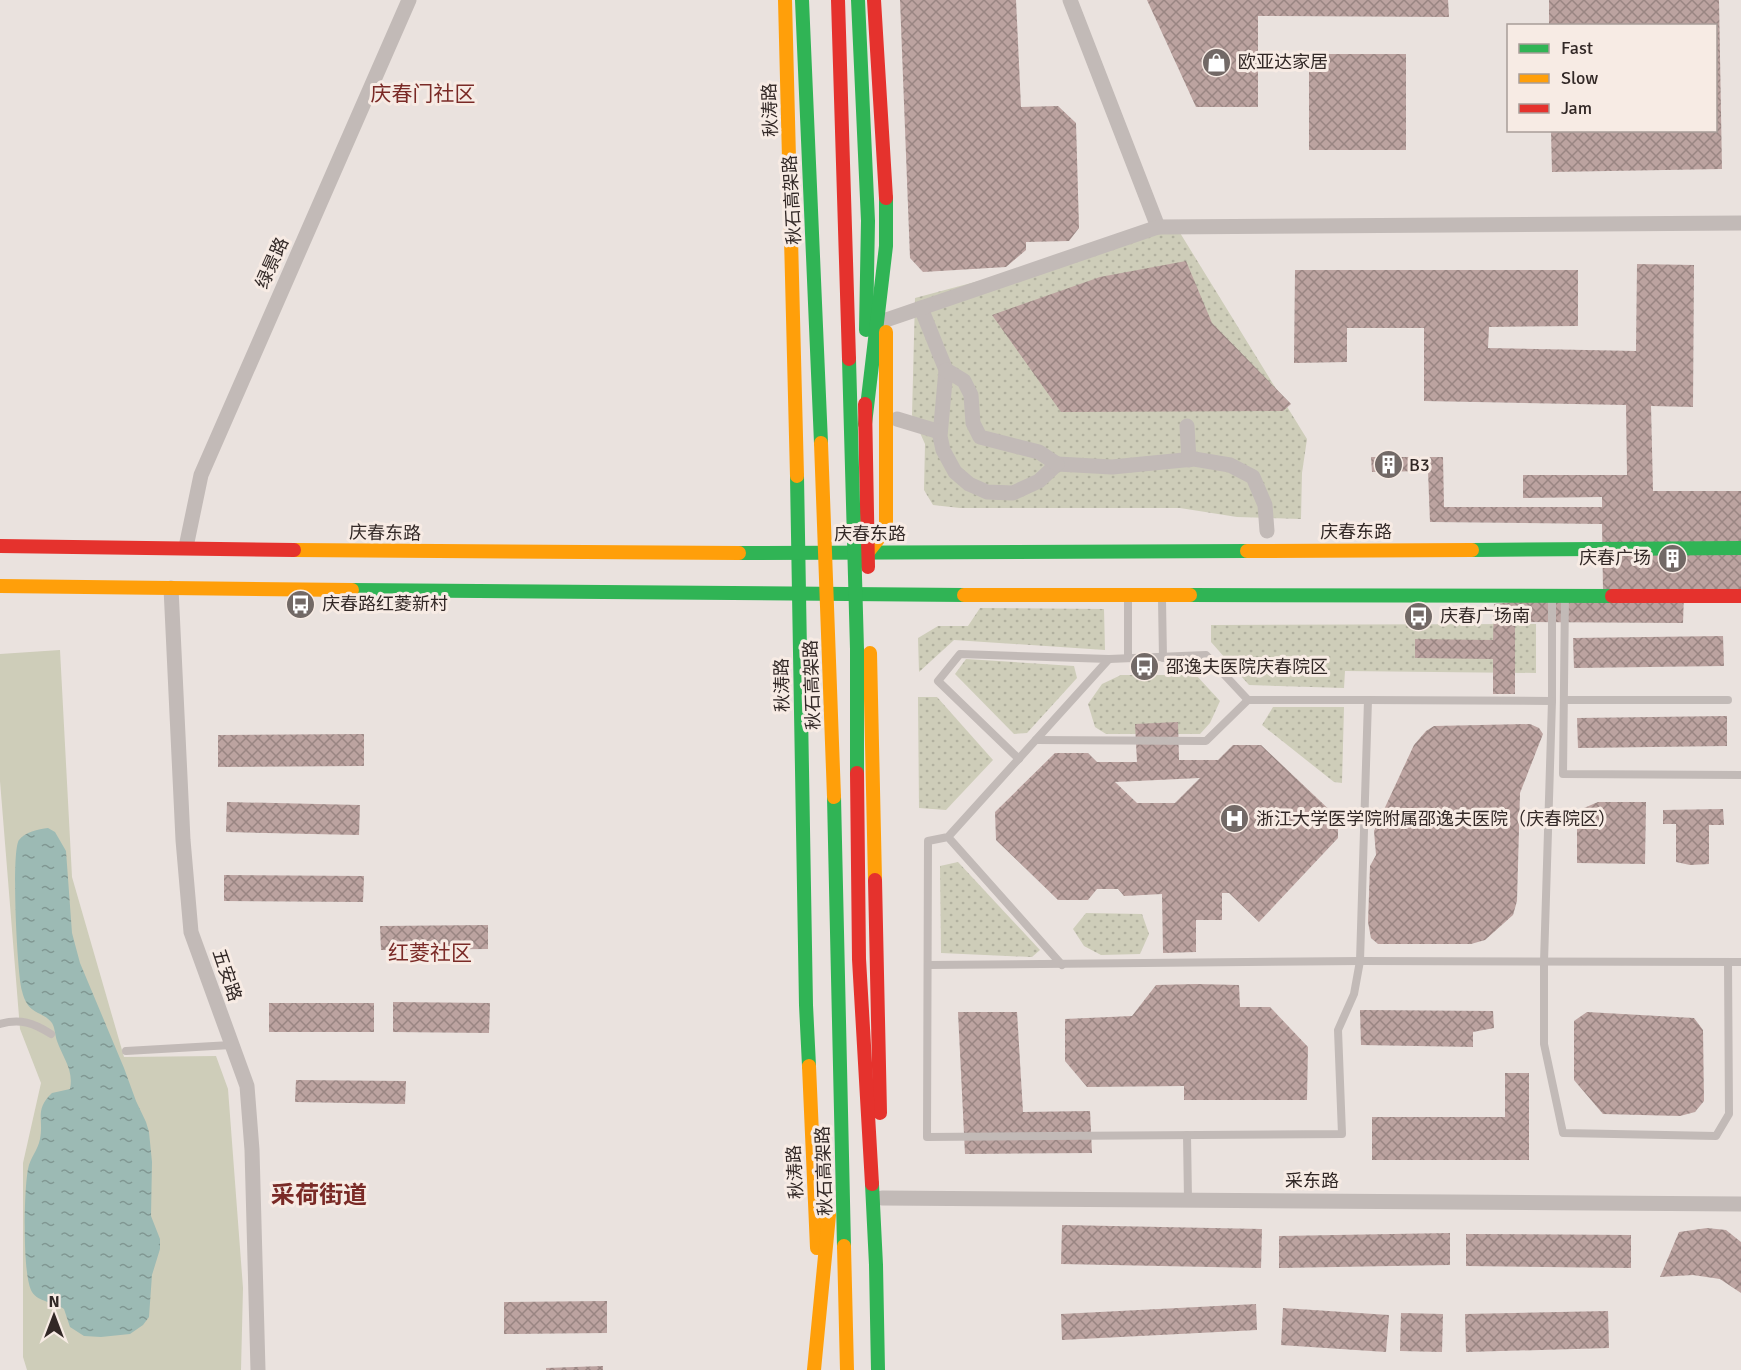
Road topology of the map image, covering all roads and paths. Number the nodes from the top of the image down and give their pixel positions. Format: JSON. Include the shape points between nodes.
{"nodes":[{"id":1,"x":409,"y":0,"type":"edge"},
{"id":2,"x":784,"y":0,"type":"edge"},
{"id":3,"x":802,"y":0,"type":"edge"},
{"id":4,"x":838,"y":0,"type":"edge"},
{"id":5,"x":858,"y":0,"type":"edge"},
{"id":6,"x":874,"y":0,"type":"edge"},
{"id":7,"x":881,"y":0,"type":"edge"},
{"id":8,"x":1070,"y":0,"type":"edge"},
{"id":9,"x":1741,"y":223,"type":"edge"},
{"id":10,"x":1158,"y":227,"type":"junction"},
{"id":11,"x":921,"y":308,"type":"junction"},
{"id":12,"x":886,"y":320,"type":"junction"},
{"id":13,"x":946,"y":370,"type":"junction"},
{"id":14,"x":897,"y":419,"type":"dead end"},
{"id":15,"x":865,"y":424,"type":"junction"},
{"id":16,"x":1187,"y":426,"type":"dead end"},
{"id":17,"x":940,"y":432,"type":"junction"},
{"id":18,"x":1189,"y":460,"type":"junction"},
{"id":19,"x":1057,"y":464,"type":"junction"},
{"id":20,"x":1267,"y":531,"type":"dead end"},
{"id":21,"x":0,"y":546,"type":"edge"},
{"id":22,"x":186,"y":547,"type":"junction"},
{"id":23,"x":1741,"y":548,"type":"edge"},
{"id":24,"x":799,"y":552,"type":"junction"},
{"id":25,"x":868,"y":552,"type":"junction"},
{"id":26,"x":0,"y":586,"type":"edge"},
{"id":27,"x":171,"y":588,"type":"junction"},
{"id":28,"x":798,"y":595,"type":"junction"},
{"id":29,"x":868,"y":595,"type":"junction"},
{"id":30,"x":1128,"y":595,"type":"junction"},
{"id":31,"x":1162,"y":595,"type":"junction"},
{"id":32,"x":1559,"y":596,"type":"junction"},
{"id":33,"x":1741,"y":596,"type":"edge"},
{"id":34,"x":1128,"y":658,"type":"junction"},
{"id":35,"x":1163,"y":658,"type":"junction"},
{"id":36,"x":1109,"y":659,"type":"junction"},
{"id":37,"x":1248,"y":700,"type":"junction"},
{"id":38,"x":1368,"y":700,"type":"junction"},
{"id":39,"x":1564,"y":700,"type":"junction"},
{"id":40,"x":1728,"y":700,"type":"dead end"},
{"id":41,"x":1552,"y":701,"type":"junction"},
{"id":42,"x":1036,"y":740,"type":"junction"},
{"id":43,"x":1019,"y":759,"type":"junction"},
{"id":44,"x":1741,"y":775,"type":"edge"},
{"id":45,"x":948,"y":837,"type":"junction"},
{"id":46,"x":1360,"y":961,"type":"junction"},
{"id":47,"x":1544,"y":962,"type":"junction"},
{"id":48,"x":1728,"y":962,"type":"junction"},
{"id":49,"x":1741,"y":962,"type":"edge"},
{"id":50,"x":928,"y":965,"type":"junction"},
{"id":51,"x":1062,"y":965,"type":"junction"},
{"id":52,"x":0,"y":1024,"type":"edge"},
{"id":53,"x":51,"y":1034,"type":"dead end"},
{"id":54,"x":231,"y":1045,"type":"junction"},
{"id":55,"x":126,"y":1051,"type":"dead end"},
{"id":56,"x":841,"y":1109,"type":"junction"},
{"id":57,"x":1187,"y":1135,"type":"junction"},
{"id":58,"x":882,"y":1198,"type":"junction"},
{"id":59,"x":1188,"y":1200,"type":"junction"},
{"id":60,"x":1741,"y":1204,"type":"edge"},
{"id":61,"x":258,"y":1370,"type":"edge"},
{"id":62,"x":814,"y":1370,"type":"edge"},
{"id":63,"x":824,"y":1370,"type":"edge"},
{"id":64,"x":847,"y":1370,"type":"edge"},
{"id":65,"x":878,"y":1370,"type":"edge"},
{"id":66,"x":888,"y":1370,"type":"edge"}],
"edges":[{"from":1,"to":22,"type":"street","name":"绿景路","via":[[201,475]]},
{"from":2,"to":24,"type":"main road","name":"秋涛路"},
{"from":3,"to":56,"type":"main road","name":"秋石高架路","bridge":true,"via":[[829,644]]},
{"from":4,"to":65,"type":"main road","bridge":true,"via":[[857,649],[859,959]]},
{"from":5,"to":15,"type":"main road","via":[[868,221]]},
{"from":6,"to":15,"type":"main road","bridge":true,"via":[[886,246]]},
{"from":7,"to":12,"type":"main road"},
{"from":8,"to":10,"type":"street"},
{"from":9,"to":10,"type":"street"},
{"from":10,"to":11,"type":"street"},
{"from":11,"to":12,"type":"street"},
{"from":11,"to":13,"type":"street"},
{"from":12,"to":25,"type":"main road","via":[[886,529]]},
{"from":13,"to":17,"type":"street"},
{"from":13,"to":19,"type":"street","via":[[964,381],[971,395],[973,423],[980,436],[1039,452]]},
{"from":14,"to":17,"type":"street"},
{"from":15,"to":25,"type":"main road"},
{"from":16,"to":18,"type":"street"},
{"from":17,"to":19,"type":"street","via":[[943,450],[955,472],[987,492],[1013,493],[1039,481]]},
{"from":18,"to":19,"type":"street","via":[[1112,467]]},
{"from":18,"to":20,"type":"street","via":[[1230,465],[1253,477],[1265,505]]},
{"from":21,"to":22,"type":"main road","name":"庆春东路"},
{"from":22,"to":24,"type":"main road","name":"庆春东路"},
{"from":23,"to":25,"type":"main road","name":"庆春东路"},
{"from":24,"to":25,"type":"main road","name":"庆春东路"},
{"from":24,"to":28,"type":"main road","name":"秋涛路"},
{"from":25,"to":29,"type":"main road"},
{"from":26,"to":27,"type":"main road"},
{"from":27,"to":28,"type":"main road"},
{"from":27,"to":54,"type":"street","name":"五安路","via":[[191,932]]},
{"from":28,"to":29,"type":"main road"},
{"from":28,"to":63,"type":"main road","name":"秋涛路","via":[[806,1005]]},
{"from":29,"to":30,"type":"main road"},
{"from":29,"to":58,"type":"main road"},
{"from":30,"to":31,"type":"main road"},
{"from":30,"to":34,"type":"lane"},
{"from":31,"to":32,"type":"main road"},
{"from":31,"to":35,"type":"lane"},
{"from":32,"to":33,"type":"main road"},
{"from":32,"to":39,"type":"lane"},
{"from":32,"to":41,"type":"lane"},
{"from":34,"to":35,"type":"lane"},
{"from":34,"to":36,"type":"lane"},
{"from":35,"to":37,"type":"lane","via":[[1206,656]]},
{"from":36,"to":42,"type":"lane"},
{"from":36,"to":43,"type":"lane","via":[[960,654],[938,681]]},
{"from":37,"to":38,"type":"lane"},
{"from":37,"to":42,"type":"lane","via":[[1206,741]]},
{"from":38,"to":41,"type":"lane"},
{"from":38,"to":46,"type":"lane"},
{"from":39,"to":40,"type":"lane"},
{"from":39,"to":44,"type":"lane","via":[[1563,774]]},
{"from":41,"to":47,"type":"lane"},
{"from":42,"to":43,"type":"lane"},
{"from":43,"to":45,"type":"lane"},
{"from":45,"to":50,"type":"lane","via":[[928,841]]},
{"from":45,"to":51,"type":"lane"},
{"from":46,"to":47,"type":"lane"},
{"from":46,"to":51,"type":"lane"},
{"from":46,"to":57,"type":"lane","via":[[1354,994],[1338,1030],[1342,1134]]},
{"from":47,"to":48,"type":"lane"},
{"from":47,"to":48,"type":"lane","via":[[1544,1044],[1563,1133],[1716,1136],[1729,1114]]},
{"from":48,"to":49,"type":"lane"},
{"from":50,"to":51,"type":"lane"},
{"from":50,"to":57,"type":"lane","via":[[927,1137]]},
{"from":52,"to":53,"type":"lane","via":[[24,1021]]},
{"from":54,"to":55,"type":"lane"},
{"from":54,"to":61,"type":"street","name":"五安路","via":[[247,1086]]},
{"from":56,"to":62,"type":"main road","bridge":true},
{"from":56,"to":64,"type":"main road","name":"秋石高架路","bridge":true},
{"from":57,"to":59,"type":"lane"},
{"from":58,"to":59,"type":"street","name":"采东路"},
{"from":58,"to":66,"type":"main road"},
{"from":59,"to":60,"type":"street","name":"采东路"}]}
